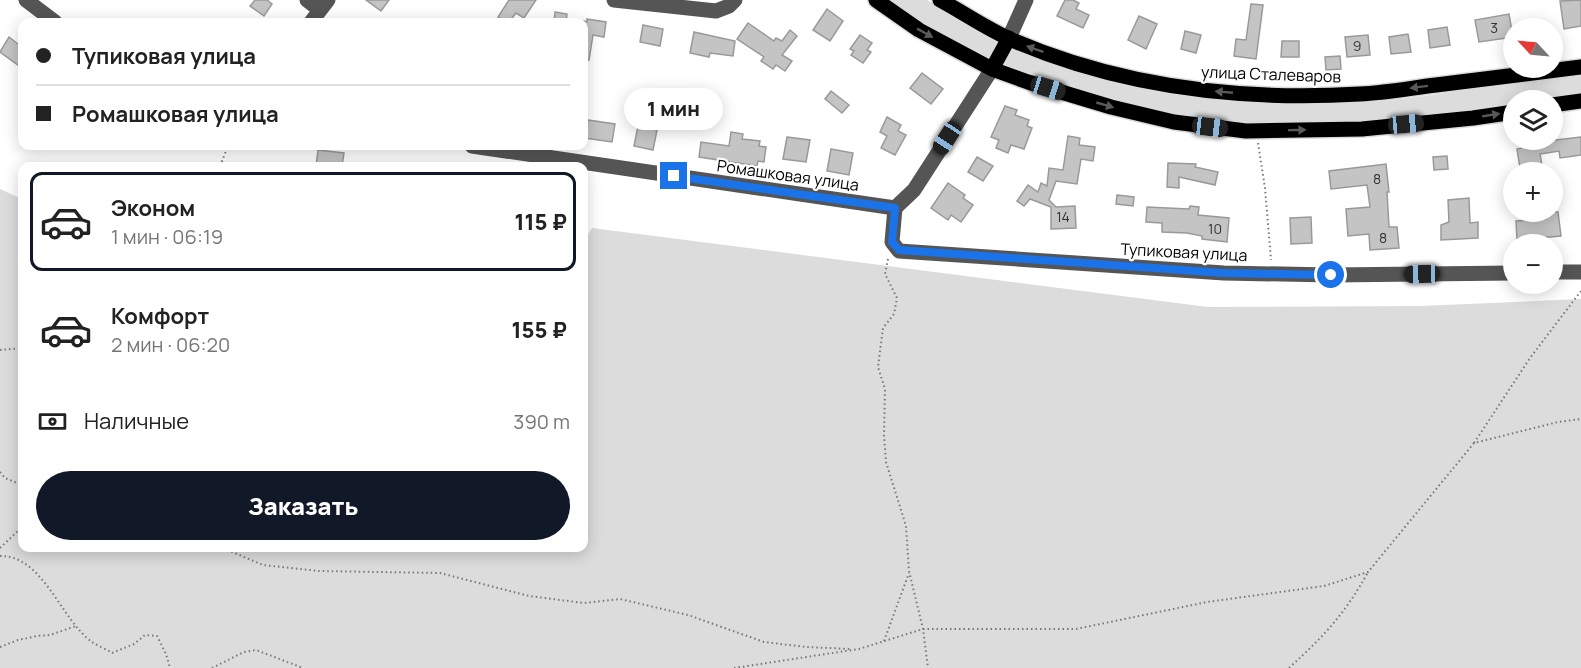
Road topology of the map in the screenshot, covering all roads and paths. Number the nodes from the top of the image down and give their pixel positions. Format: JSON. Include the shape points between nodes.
{"nodes":[{"id":1,"x":26,"y":0,"type":"edge"},
{"id":2,"x":307,"y":0,"type":"edge"},
{"id":3,"x":614,"y":0,"type":"edge"},
{"id":4,"x":735,"y":0,"type":"edge"},
{"id":5,"x":876,"y":0,"type":"edge"},
{"id":6,"x":940,"y":0,"type":"edge"},
{"id":7,"x":1026,"y":0,"type":"edge"},
{"id":8,"x":320,"y":11,"type":"edge"},
{"id":9,"x":50,"y":18,"type":"edge"},
{"id":10,"x":1009,"y":38,"type":"junction"},
{"id":11,"x":1581,"y":66,"type":"edge"},
{"id":12,"x":992,"y":69,"type":"junction"},
{"id":13,"x":1581,"y":100,"type":"edge"},
{"id":14,"x":1563,"y":103,"type":"edge"},
{"id":15,"x":1503,"y":114,"type":"edge"},
{"id":16,"x":1256,"y":131,"type":"junction"},
{"id":17,"x":499,"y":150,"type":"edge"},
{"id":18,"x":581,"y":162,"type":"edge"},
{"id":19,"x":588,"y":163,"type":"edge"},
{"id":20,"x":895,"y":208,"type":"junction"},
{"id":21,"x":892,"y":242,"type":"junction"},
{"id":22,"x":1563,"y":272,"type":"edge"},
{"id":23,"x":1581,"y":272,"type":"edge"},
{"id":24,"x":1503,"y":273,"type":"edge"},
{"id":25,"x":1273,"y":274,"type":"junction"},
{"id":26,"x":1581,"y":291,"type":"edge"},
{"id":27,"x":18,"y":348,"type":"edge"},
{"id":28,"x":0,"y":350,"type":"edge"},
{"id":29,"x":1581,"y":419,"type":"edge"},
{"id":30,"x":1474,"y":443,"type":"junction"},
{"id":31,"x":0,"y":472,"type":"edge"},
{"id":32,"x":18,"y":483,"type":"edge"},
{"id":33,"x":18,"y":531,"type":"edge"},
{"id":34,"x":0,"y":548,"type":"edge"},
{"id":35,"x":232,"y":552,"type":"edge"},
{"id":36,"x":0,"y":556,"type":"edge"},
{"id":37,"x":909,"y":571,"type":"junction"},
{"id":38,"x":1368,"y":572,"type":"junction"},
{"id":39,"x":76,"y":626,"type":"junction"},
{"id":40,"x":923,"y":629,"type":"junction"},
{"id":41,"x":883,"y":642,"type":"junction"},
{"id":42,"x":0,"y":646,"type":"edge"},
{"id":43,"x":859,"y":649,"type":"junction"},
{"id":44,"x":170,"y":668,"type":"edge"},
{"id":45,"x":212,"y":668,"type":"edge"},
{"id":46,"x":303,"y":668,"type":"edge"},
{"id":47,"x":734,"y":668,"type":"edge"},
{"id":48,"x":928,"y":668,"type":"edge"},
{"id":49,"x":1289,"y":668,"type":"edge"}],
"edges":[{"from":1,"to":9,"type":"street"},
{"from":2,"to":8,"type":"street"},
{"from":3,"to":4,"type":"street","via":[[716,11]]},
{"from":5,"to":12,"type":"main road","one_way":true,"via":[[919,30]]},
{"from":6,"to":10,"type":"main road","name":"улица Сталеваров"},
{"from":7,"to":10,"type":"street"},
{"from":11,"to":10,"type":"main road","name":"улица Сталеваров","one_way":true,"via":[[1362,94],[1251,95],[1142,80]]},
{"from":10,"to":12,"type":"main road"},
{"from":12,"to":16,"type":"main road","one_way":true,"via":[[1111,107],[1174,122]]},
{"from":12,"to":20,"type":"street","via":[[914,190]]},
{"from":13,"to":14,"type":"main road"},
{"from":16,"to":15,"type":"main road","one_way":true,"via":[[1362,129]]},
{"from":16,"to":25,"type":"path"},
{"from":17,"to":18,"type":"street","name":"Ромашковая улица"},
{"from":19,"to":20,"type":"street","name":"Ромашковая улица"},
{"from":20,"to":21,"type":"street"},
{"from":21,"to":25,"type":"street","name":"Тупиковая улица","via":[[899,250]]},
{"from":21,"to":37,"type":"path","via":[[885,274],[897,298],[894,314],[883,328],[878,367],[885,388],[886,462],[906,525]]},
{"from":22,"to":23,"type":"street"},
{"from":24,"to":25,"type":"street","name":"Тупиковая улица"},
{"from":26,"to":30,"type":"path","via":[[1530,358]]},
{"from":27,"to":28,"type":"path"},
{"from":29,"to":30,"type":"path"},
{"from":30,"to":38,"type":"path"},
{"from":31,"to":32,"type":"path"},
{"from":33,"to":34,"type":"path"},
{"from":35,"to":43,"type":"path","via":[[263,565],[319,571],[440,573],[529,596],[584,603],[620,599],[688,615],[764,642]]},
{"from":36,"to":39,"type":"path","via":[[12,556],[27,564]]},
{"from":37,"to":40,"type":"path"},
{"from":37,"to":41,"type":"path"},
{"from":38,"to":40,"type":"path","via":[[1324,586],[1207,602],[1076,629]]},
{"from":38,"to":49,"type":"path","via":[[1352,601],[1325,635]]},
{"from":39,"to":42,"type":"path"},
{"from":39,"to":44,"type":"path","via":[[91,642],[112,653],[145,635],[157,636]]},
{"from":40,"to":41,"type":"path"},
{"from":40,"to":48,"type":"path"},
{"from":41,"to":43,"type":"path"},
{"from":43,"to":47,"type":"path"},
{"from":45,"to":46,"type":"path","via":[[256,650]]}]}
